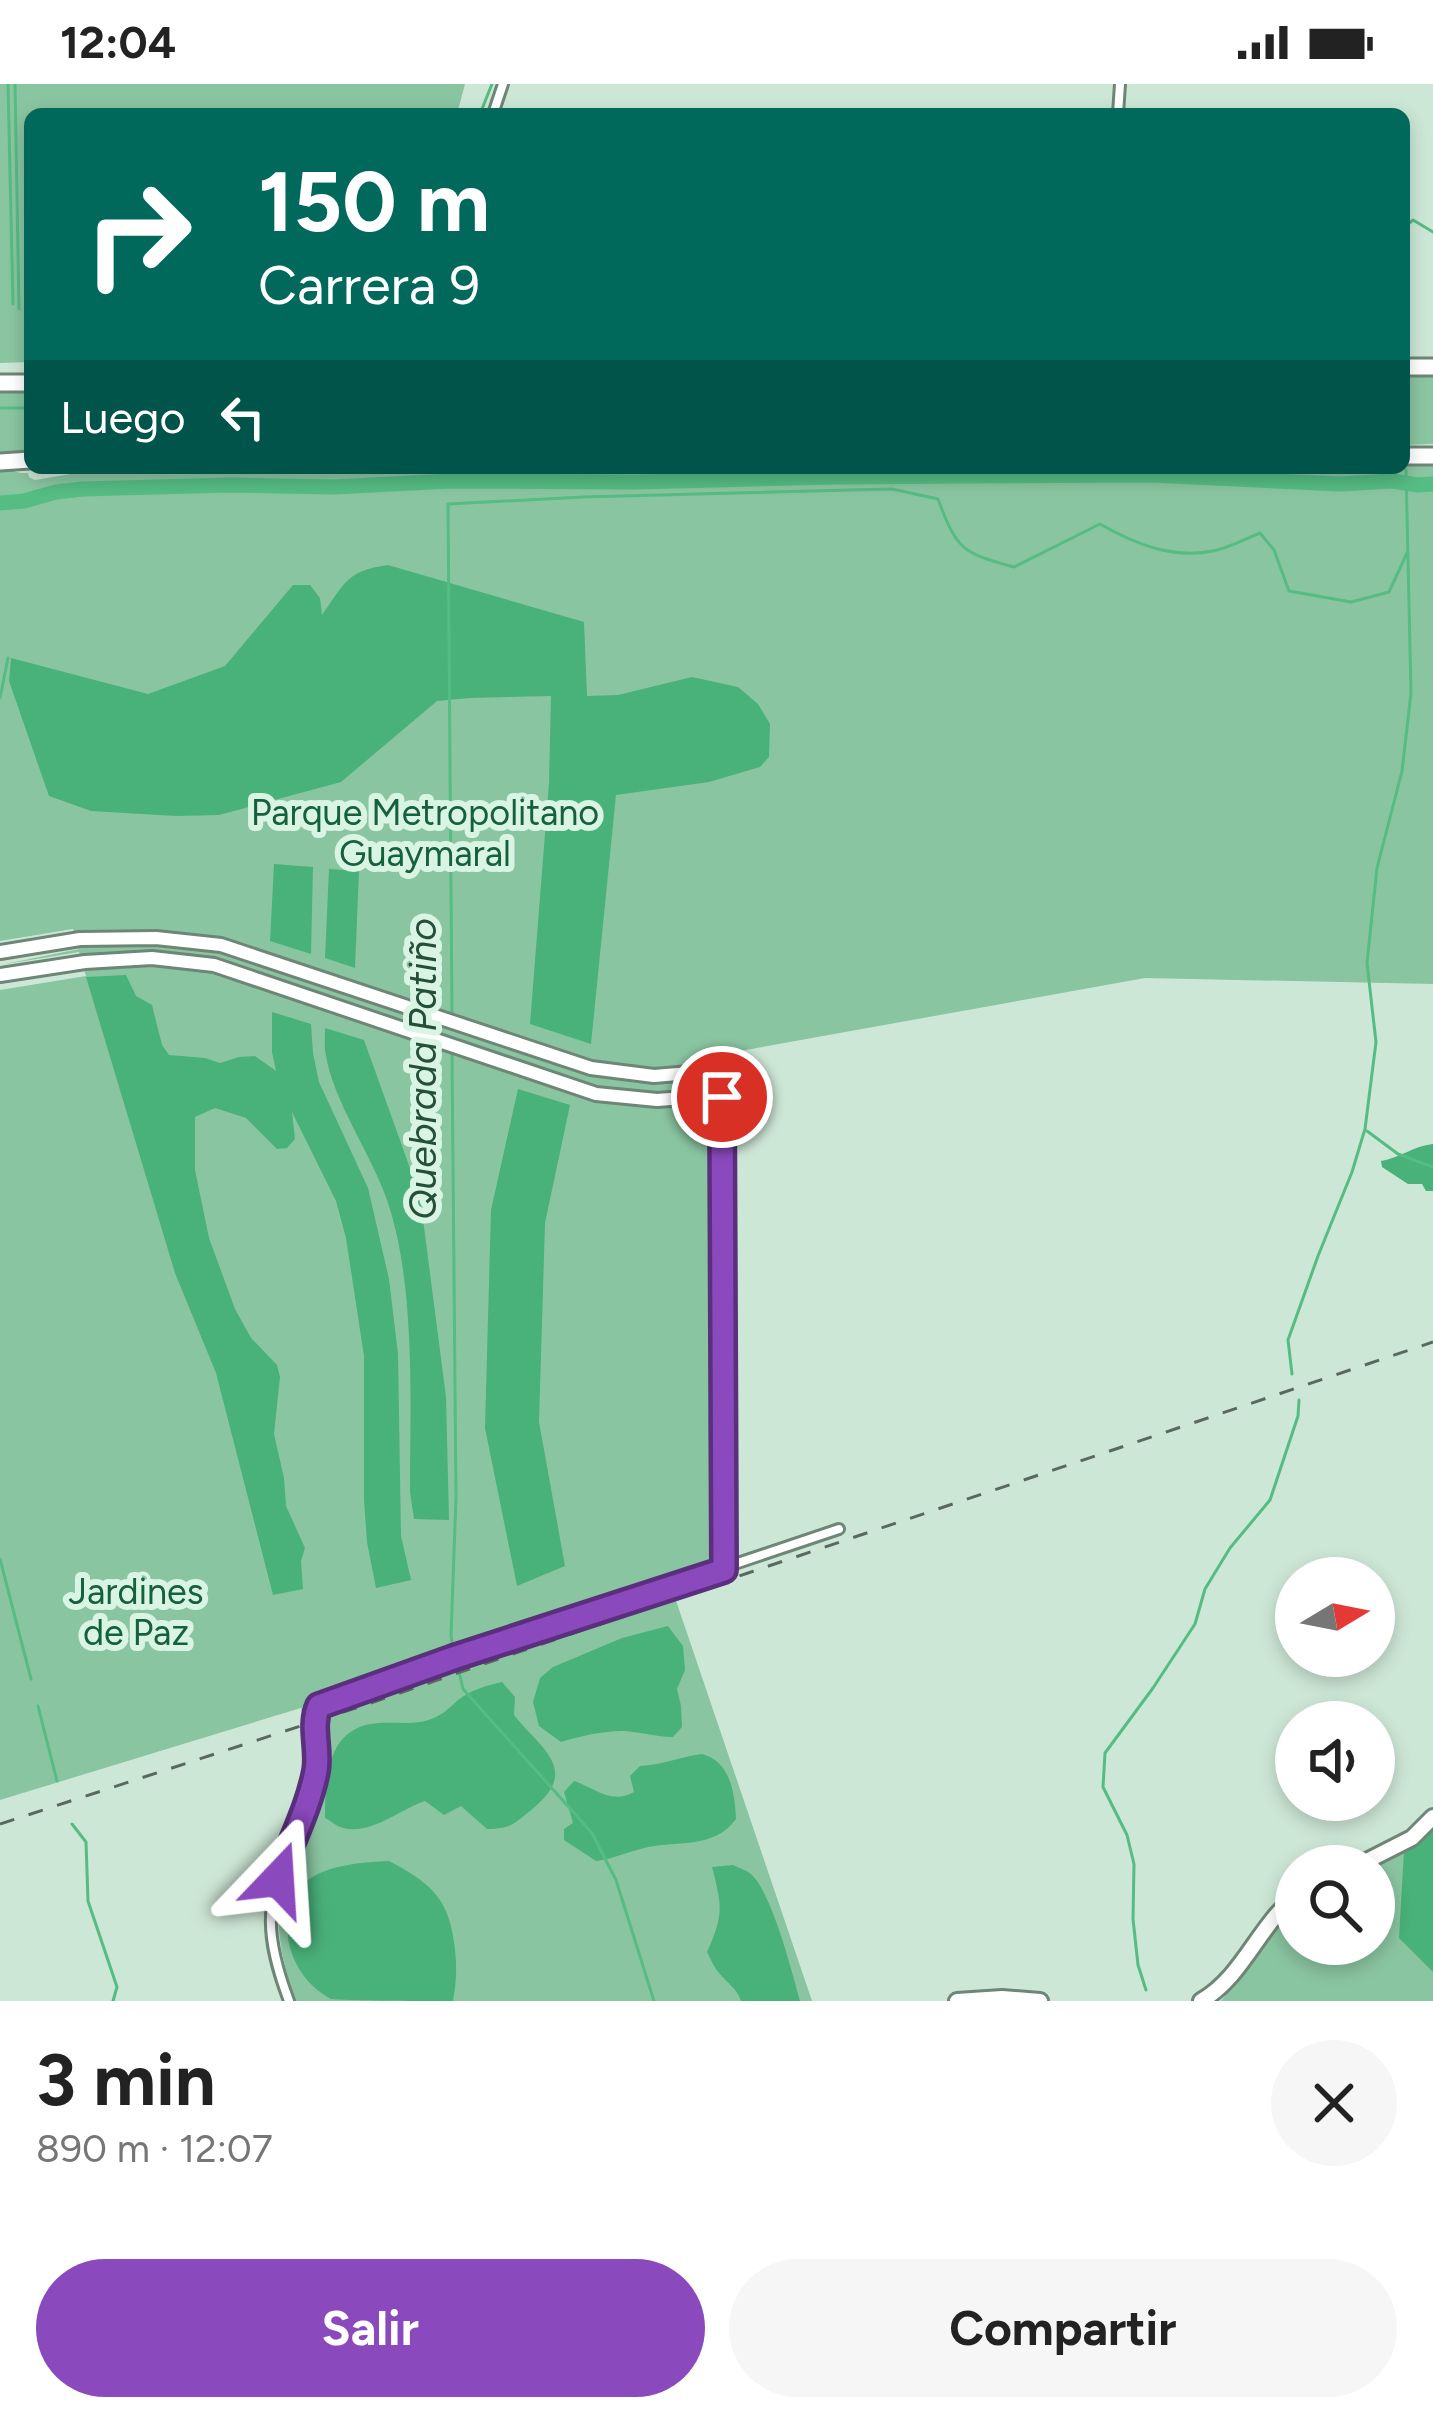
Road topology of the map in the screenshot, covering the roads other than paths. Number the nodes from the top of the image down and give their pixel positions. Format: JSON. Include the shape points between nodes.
{"nodes":[{"id":1,"x":0,"y":952,"type":"edge"},
{"id":2,"x":0,"y":975,"type":"edge"},
{"id":3,"x":735,"y":1070,"type":"joint"},
{"id":4,"x":732,"y":1096,"type":"junction"},
{"id":5,"x":839,"y":1529,"type":"dead end"},
{"id":6,"x":724,"y":1570,"type":"junction"},
{"id":7,"x":1433,"y":1817,"type":"edge"},
{"id":8,"x":1395,"y":1847,"type":"edge"},
{"id":9,"x":1275,"y":1917,"type":"edge"},
{"id":10,"x":289,"y":2001,"type":"edge"},
{"id":11,"x":957,"y":2001,"type":"edge"},
{"id":12,"x":1040,"y":2001,"type":"edge"},
{"id":13,"x":1201,"y":2001,"type":"edge"}],
"edges":[{"from":1,"to":3,"type":"main road","via":[[80,939],[221,945],[591,1068],[654,1076]]},
{"from":2,"to":4,"type":"main road","via":[[152,958],[214,965],[596,1094]]},
{"from":3,"to":4,"type":"street"},
{"from":4,"to":6,"type":"street"},
{"from":5,"to":6,"type":"street"},
{"from":6,"to":10,"type":"street","via":[[319,1706],[317,1767],[270,1918],[274,1963]]},
{"from":7,"to":8,"type":"main road"},
{"from":9,"to":13,"type":"main road"},
{"from":11,"to":12,"type":"main road"}]}
